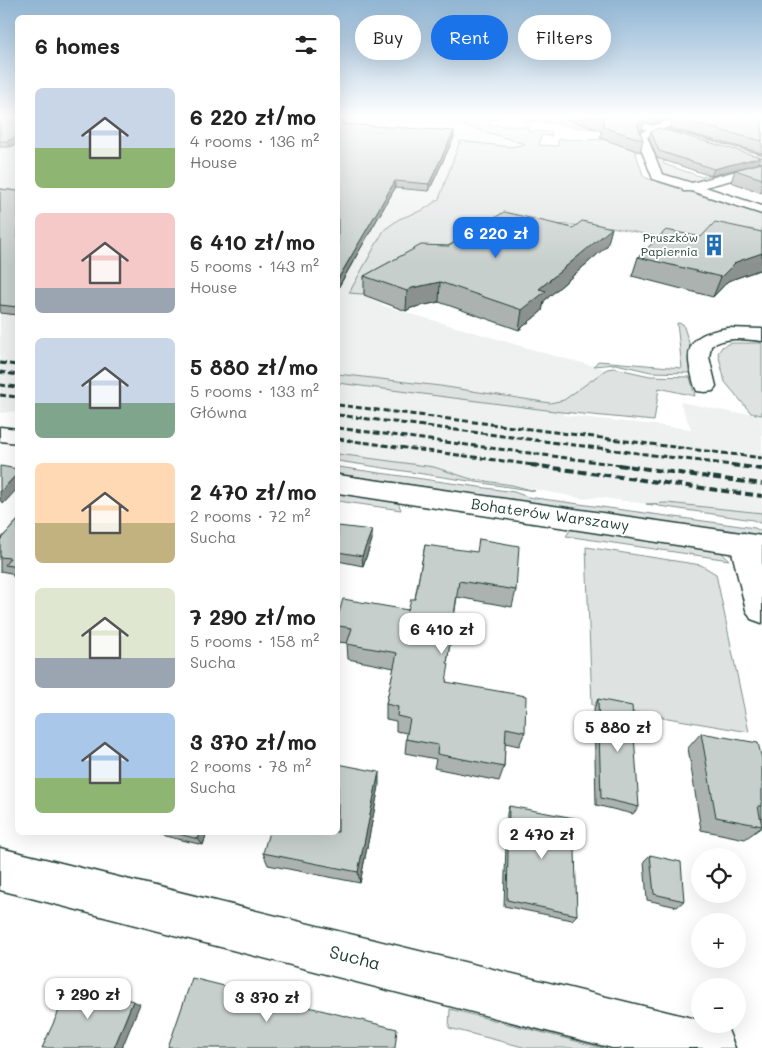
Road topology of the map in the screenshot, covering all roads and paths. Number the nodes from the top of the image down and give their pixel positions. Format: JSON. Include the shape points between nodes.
{"nodes":[{"id":1,"x":652,"y":166,"type":"edge"},
{"id":2,"x":762,"y":168,"type":"edge"},
{"id":3,"x":688,"y":188,"type":"junction"},
{"id":4,"x":762,"y":210,"type":"edge"},
{"id":5,"x":762,"y":335,"type":"edge"},
{"id":6,"x":705,"y":386,"type":"dead end"},
{"id":7,"x":0,"y":434,"type":"edge"},
{"id":8,"x":15,"y":436,"type":"edge"},
{"id":9,"x":340,"y":484,"type":"edge"},
{"id":10,"x":753,"y":546,"type":"edge"},
{"id":11,"x":762,"y":610,"type":"edge"},
{"id":12,"x":0,"y":869,"type":"edge"},
{"id":13,"x":710,"y":1048,"type":"edge"}],
"edges":[{"from":1,"to":3,"type":"street","via":[[659,178]]},
{"from":2,"to":3,"type":"street"},
{"from":3,"to":4,"type":"street"},
{"from":5,"to":6,"type":"street","via":[[721,335],[703,343],[699,353]]},
{"from":7,"to":8,"type":"street"},
{"from":9,"to":10,"type":"street","name":"Bohaterów Warszawy"},
{"from":10,"to":11,"type":"street"},
{"from":12,"to":13,"type":"street","name":"Sucha"}]}
